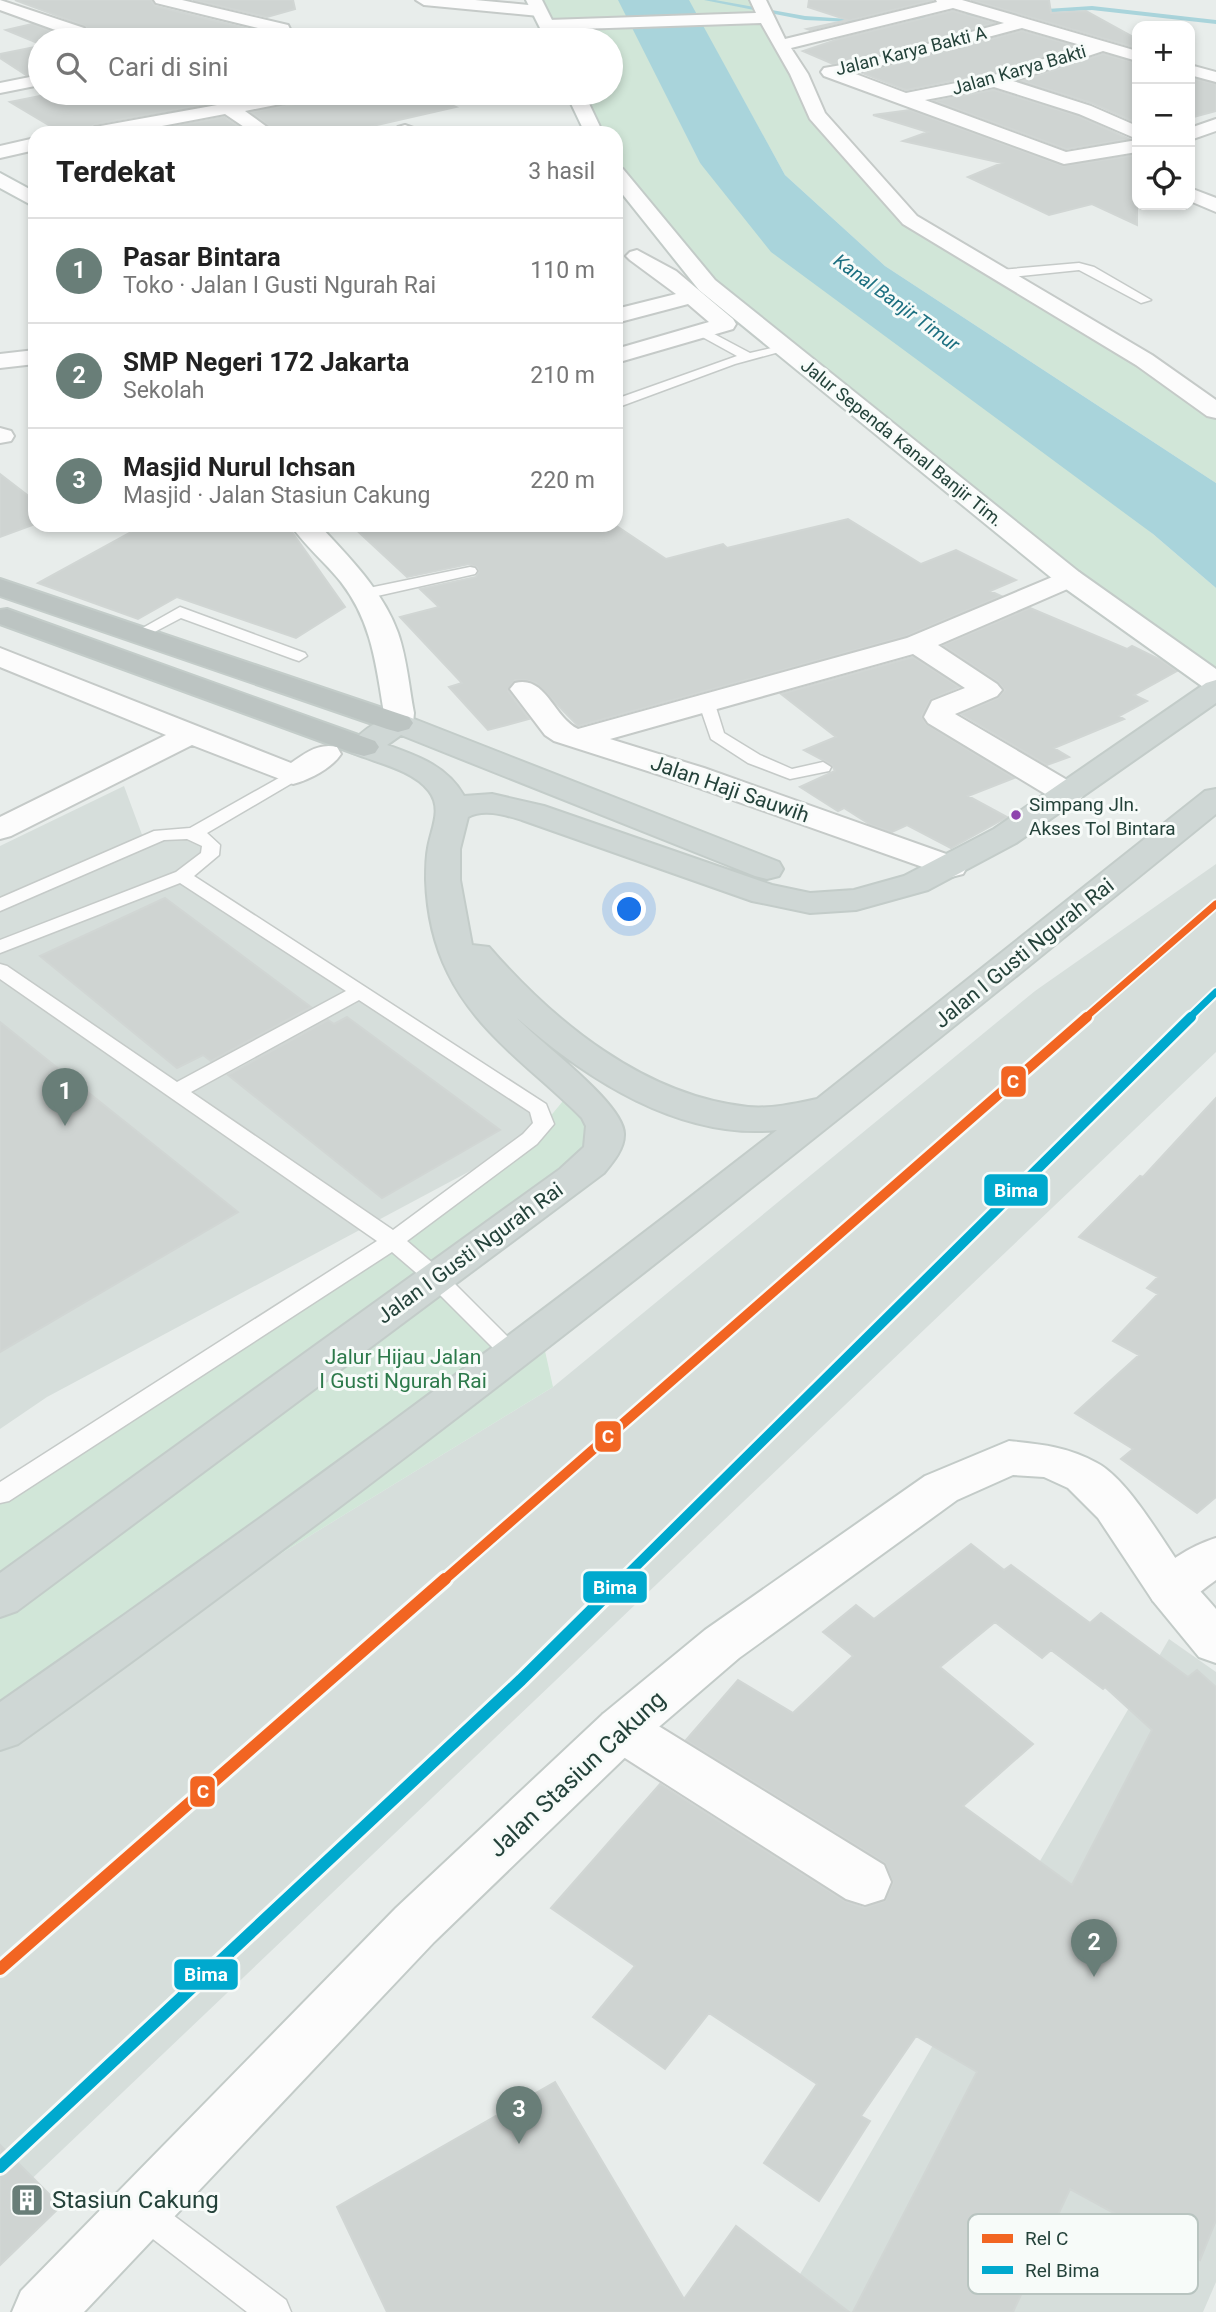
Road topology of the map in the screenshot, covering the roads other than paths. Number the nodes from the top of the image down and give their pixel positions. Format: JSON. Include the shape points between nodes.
{"nodes":[{"id":1,"x":162,"y":0,"type":"edge"},
{"id":2,"x":424,"y":0,"type":"edge"},
{"id":3,"x":948,"y":1,"type":"edge"},
{"id":4,"x":0,"y":4,"type":"edge"},
{"id":5,"x":758,"y":10,"type":"edge"},
{"id":6,"x":546,"y":17,"type":"edge"},
{"id":7,"x":1021,"y":23,"type":"junction"},
{"id":8,"x":67,"y":28,"type":"edge"},
{"id":9,"x":278,"y":28,"type":"edge"},
{"id":10,"x":780,"y":45,"type":"junction"},
{"id":11,"x":1102,"y":46,"type":"junction"},
{"id":12,"x":1132,"y":55,"type":"edge"},
{"id":13,"x":11,"y":70,"type":"dead end"},
{"id":14,"x":1195,"y":71,"type":"edge"},
{"id":15,"x":833,"y":72,"type":"junction"},
{"id":16,"x":799,"y":74,"type":"junction"},
{"id":17,"x":28,"y":77,"type":"edge"},
{"id":18,"x":1216,"y":77,"type":"edge"},
{"id":19,"x":995,"y":81,"type":"junction"},
{"id":20,"x":28,"y":83,"type":"edge"},
{"id":21,"x":0,"y":88,"type":"edge"},
{"id":22,"x":905,"y":99,"type":"junction"},
{"id":23,"x":866,"y":103,"type":"dead end"},
{"id":24,"x":236,"y":105,"type":"edge"},
{"id":25,"x":580,"y":105,"type":"edge"},
{"id":26,"x":228,"y":108,"type":"junction"},
{"id":27,"x":173,"y":118,"type":"junction"},
{"id":28,"x":1216,"y":125,"type":"edge"},
{"id":29,"x":131,"y":126,"type":"edge"},
{"id":30,"x":186,"y":126,"type":"edge"},
{"id":31,"x":254,"y":126,"type":"edge"},
{"id":32,"x":590,"y":126,"type":"edge"},
{"id":33,"x":1132,"y":131,"type":"edge"},
{"id":34,"x":1195,"y":132,"type":"edge"},
{"id":35,"x":28,"y":146,"type":"edge"},
{"id":36,"x":1132,"y":147,"type":"edge"},
{"id":37,"x":0,"y":152,"type":"edge"},
{"id":38,"x":623,"y":182,"type":"edge"},
{"id":39,"x":5,"y":185,"type":"edge"},
{"id":40,"x":1195,"y":196,"type":"edge"},
{"id":41,"x":28,"y":197,"type":"edge"},
{"id":42,"x":1216,"y":205,"type":"edge"},
{"id":43,"x":636,"y":256,"type":"dead end"},
{"id":44,"x":1000,"y":274,"type":"junction"},
{"id":45,"x":690,"y":297,"type":"junction"},
{"id":46,"x":1145,"y":300,"type":"dead end"},
{"id":47,"x":623,"y":314,"type":"edge"},
{"id":48,"x":701,"y":331,"type":"junction"},
{"id":49,"x":0,"y":338,"type":"edge"},
{"id":50,"x":784,"y":349,"type":"junction"},
{"id":51,"x":623,"y":354,"type":"edge"},
{"id":52,"x":748,"y":357,"type":"junction"},
{"id":53,"x":18,"y":359,"type":"edge"},
{"id":54,"x":623,"y":402,"type":"edge"},
{"id":55,"x":1216,"y":411,"type":"edge"},
{"id":56,"x":311,"y":532,"type":"edge"},
{"id":57,"x":470,"y":571,"type":"dead end"},
{"id":58,"x":1069,"y":578,"type":"junction"},
{"id":59,"x":0,"y":587,"type":"edge"},
{"id":60,"x":364,"y":594,"type":"junction"},
{"id":61,"x":0,"y":614,"type":"edge"},
{"id":62,"x":141,"y":634,"type":"junction"},
{"id":63,"x":917,"y":644,"type":"junction"},
{"id":64,"x":299,"y":656,"type":"dead end"},
{"id":65,"x":0,"y":657,"type":"edge"},
{"id":66,"x":29,"y":670,"type":"junction"},
{"id":67,"x":0,"y":677,"type":"edge"},
{"id":68,"x":1216,"y":683,"type":"edge"},
{"id":69,"x":525,"y":689,"type":"dead end"},
{"id":70,"x":1216,"y":689,"type":"edge"},
{"id":71,"x":706,"y":701,"type":"junction"},
{"id":72,"x":398,"y":723,"type":"junction"},
{"id":73,"x":194,"y":733,"type":"junction"},
{"id":74,"x":577,"y":739,"type":"junction"},
{"id":75,"x":363,"y":747,"type":"junction"},
{"id":76,"x":326,"y":754,"type":"dead end"},
{"id":77,"x":823,"y":767,"type":"dead end"},
{"id":78,"x":293,"y":775,"type":"junction"},
{"id":79,"x":1068,"y":794,"type":"junction"},
{"id":80,"x":1216,"y":798,"type":"edge"},
{"id":81,"x":453,"y":812,"type":"junction"},
{"id":82,"x":0,"y":829,"type":"edge"},
{"id":83,"x":193,"y":834,"type":"junction"},
{"id":84,"x":942,"y":871,"type":"junction"},
{"id":85,"x":181,"y":876,"type":"junction"},
{"id":86,"x":444,"y":879,"type":"junction"},
{"id":87,"x":0,"y":905,"type":"edge"},
{"id":88,"x":0,"y":947,"type":"edge"},
{"id":89,"x":0,"y":970,"type":"edge"},
{"id":90,"x":359,"y":992,"type":"junction"},
{"id":91,"x":175,"y":1092,"type":"junction"},
{"id":92,"x":833,"y":1108,"type":"junction"},
{"id":93,"x":393,"y":1241,"type":"junction"},
{"id":94,"x":435,"y":1277,"type":"junction"},
{"id":95,"x":514,"y":1356,"type":"junction"},
{"id":96,"x":0,"y":1494,"type":"edge"},
{"id":97,"x":1216,"y":1556,"type":"edge"},
{"id":98,"x":1170,"y":1588,"type":"junction"},
{"id":99,"x":0,"y":1598,"type":"edge"},
{"id":100,"x":1216,"y":1643,"type":"edge"},
{"id":101,"x":0,"y":1729,"type":"edge"},
{"id":102,"x":621,"y":1729,"type":"junction"},
{"id":103,"x":865,"y":1882,"type":"dead end"},
{"id":104,"x":140,"y":2210,"type":"junction"},
{"id":105,"x":42,"y":2312,"type":"edge"},
{"id":106,"x":274,"y":2312,"type":"edge"}],
"edges":[{"from":1,"to":9,"type":"street"},
{"from":2,"to":6,"type":"street"},
{"from":3,"to":7,"type":"street","name":"Jalan Karya Bakti"},
{"from":3,"to":10,"type":"street","name":"Jalan Karya Bakti A"},
{"from":4,"to":8,"type":"street"},
{"from":5,"to":6,"type":"street"},
{"from":5,"to":10,"type":"street"},
{"from":7,"to":11,"type":"street","name":"Jalan Karya Bakti"},
{"from":7,"to":15,"type":"street","name":"Jalan Karya Bakti A"},
{"from":10,"to":16,"type":"street"},
{"from":11,"to":12,"type":"street"},
{"from":11,"to":19,"type":"street","name":"Jalan Karya Bakti"},
{"from":13,"to":17,"type":"street"},
{"from":14,"to":18,"type":"street"},
{"from":15,"to":16,"type":"street","name":"Jalan Karya Bakti A"},
{"from":15,"to":22,"type":"street"},
{"from":16,"to":44,"type":"street","via":[[821,108],[817,115],[910,220]]},
{"from":19,"to":22,"type":"street","name":"Jalan Karya Bakti"},
{"from":19,"to":33,"type":"street"},
{"from":20,"to":21,"type":"street"},
{"from":22,"to":23,"type":"street","name":"Jalan Karya Bakti"},
{"from":22,"to":36,"type":"street","via":[[1064,158]]},
{"from":24,"to":26,"type":"street"},
{"from":25,"to":32,"type":"street"},
{"from":26,"to":27,"type":"street"},
{"from":26,"to":31,"type":"street"},
{"from":27,"to":29,"type":"street"},
{"from":27,"to":30,"type":"street"},
{"from":28,"to":34,"type":"street"},
{"from":35,"to":37,"type":"street"},
{"from":38,"to":50,"type":"street","name":"Jalur Sependa Kanal Banjir Tim.","via":[[706,285]]},
{"from":39,"to":41,"type":"street"},
{"from":40,"to":42,"type":"street"},
{"from":43,"to":45,"type":"street"},
{"from":44,"to":46,"type":"lane","via":[[1079,266]]},
{"from":44,"to":55,"type":"street","via":[[1144,360]]},
{"from":45,"to":47,"type":"street"},
{"from":45,"to":48,"type":"street","via":[[725,324]]},
{"from":48,"to":51,"type":"street"},
{"from":48,"to":52,"type":"lane"},
{"from":49,"to":53,"type":"street"},
{"from":50,"to":52,"type":"lane"},
{"from":50,"to":58,"type":"street","name":"Jalur Sependa Kanal Banjir Tim."},
{"from":52,"to":54,"type":"lane"},
{"from":56,"to":60,"type":"street"},
{"from":57,"to":60,"type":"lane"},
{"from":58,"to":63,"type":"street"},
{"from":58,"to":68,"type":"street","name":"Jalur Sependa Kanal Banjir Tim."},
{"from":59,"to":62,"type":"highway"},
{"from":60,"to":72,"type":"street","via":[[384,634]]},
{"from":61,"to":75,"type":"highway"},
{"from":62,"to":64,"type":"lane","via":[[180,612]]},
{"from":62,"to":72,"type":"highway"},
{"from":63,"to":71,"type":"street"},
{"from":63,"to":79,"type":"street","via":[[987,690],[943,707],[939,717]]},
{"from":65,"to":66,"type":"street"},
{"from":66,"to":67,"type":"street"},
{"from":66,"to":73,"type":"street"},
{"from":69,"to":74,"type":"street","name":"Jalan Haji Sauwih","via":[[556,729]]},
{"from":70,"to":79,"type":"main road"},
{"from":71,"to":74,"type":"street"},
{"from":71,"to":77,"type":"lane","via":[[718,735],[754,759],[790,774]]},
{"from":72,"to":75,"type":"main road"},
{"from":72,"to":84,"type":"main road","via":[[797,879],[874,889]]},
{"from":73,"to":78,"type":"street"},
{"from":73,"to":82,"type":"street"},
{"from":74,"to":84,"type":"street","name":"Jalan Haji Sauwih","via":[[693,775]]},
{"from":75,"to":81,"type":"main road","via":[[433,778],[445,791]]},
{"from":76,"to":78,"type":"street"},
{"from":78,"to":83,"type":"lane"},
{"from":79,"to":84,"type":"main road","via":[[1006,836]]},
{"from":80,"to":92,"type":"main road","name":"Jalan I Gusti Ngurah Rai"},
{"from":81,"to":84,"type":"main road","via":[[474,803],[516,808],[749,889],[810,903],[872,897]]},
{"from":81,"to":86,"type":"main road","name":"Jalan I Gusti Ngurah Rai","via":[[444,847]]},
{"from":83,"to":85,"type":"lane","via":[[207,839],[210,855]]},
{"from":83,"to":87,"type":"lane","via":[[179,832],[144,841]]},
{"from":85,"to":88,"type":"lane"},
{"from":85,"to":90,"type":"lane"},
{"from":86,"to":92,"type":"main road","name":"Jalan I Gusti Ngurah Rai","via":[[461,928],[484,964],[536,1014],[607,1070],[656,1095],[713,1114],[750,1119]]},
{"from":86,"to":94,"type":"main road","name":"Jalan I Gusti Ngurah Rai","via":[[457,954],[480,996],[533,1055],[600,1113],[607,1134],[604,1146],[585,1168]]},
{"from":89,"to":91,"type":"lane"},
{"from":90,"to":91,"type":"lane"},
{"from":90,"to":93,"type":"lane","via":[[539,1109],[544,1124]]},
{"from":91,"to":93,"type":"lane"},
{"from":92,"to":95,"type":"main road","name":"Jalan I Gusti Ngurah Rai"},
{"from":93,"to":94,"type":"lane"},
{"from":93,"to":96,"type":"lane"},
{"from":94,"to":95,"type":"lane"},
{"from":94,"to":99,"type":"main road","name":"Jalan I Gusti Ngurah Rai"},
{"from":95,"to":101,"type":"main road","name":"Jalan I Gusti Ngurah Rai","via":[[115,1650]]},
{"from":97,"to":98,"type":"street"},
{"from":98,"to":100,"type":"street","name":"Jalan Stasiun Cakung"},
{"from":98,"to":102,"type":"street","name":"Jalan Stasiun Cakung","via":[[1114,1506],[1084,1476],[1050,1461],[1009,1458],[941,1488],[722,1644]]},
{"from":102,"to":103,"type":"street"},
{"from":102,"to":104,"type":"street","name":"Jalan Stasiun Cakung","via":[[415,1925]]},
{"from":104,"to":105,"type":"street","name":"Jalan Stasiun Cakung"},
{"from":104,"to":106,"type":"lane"}]}
